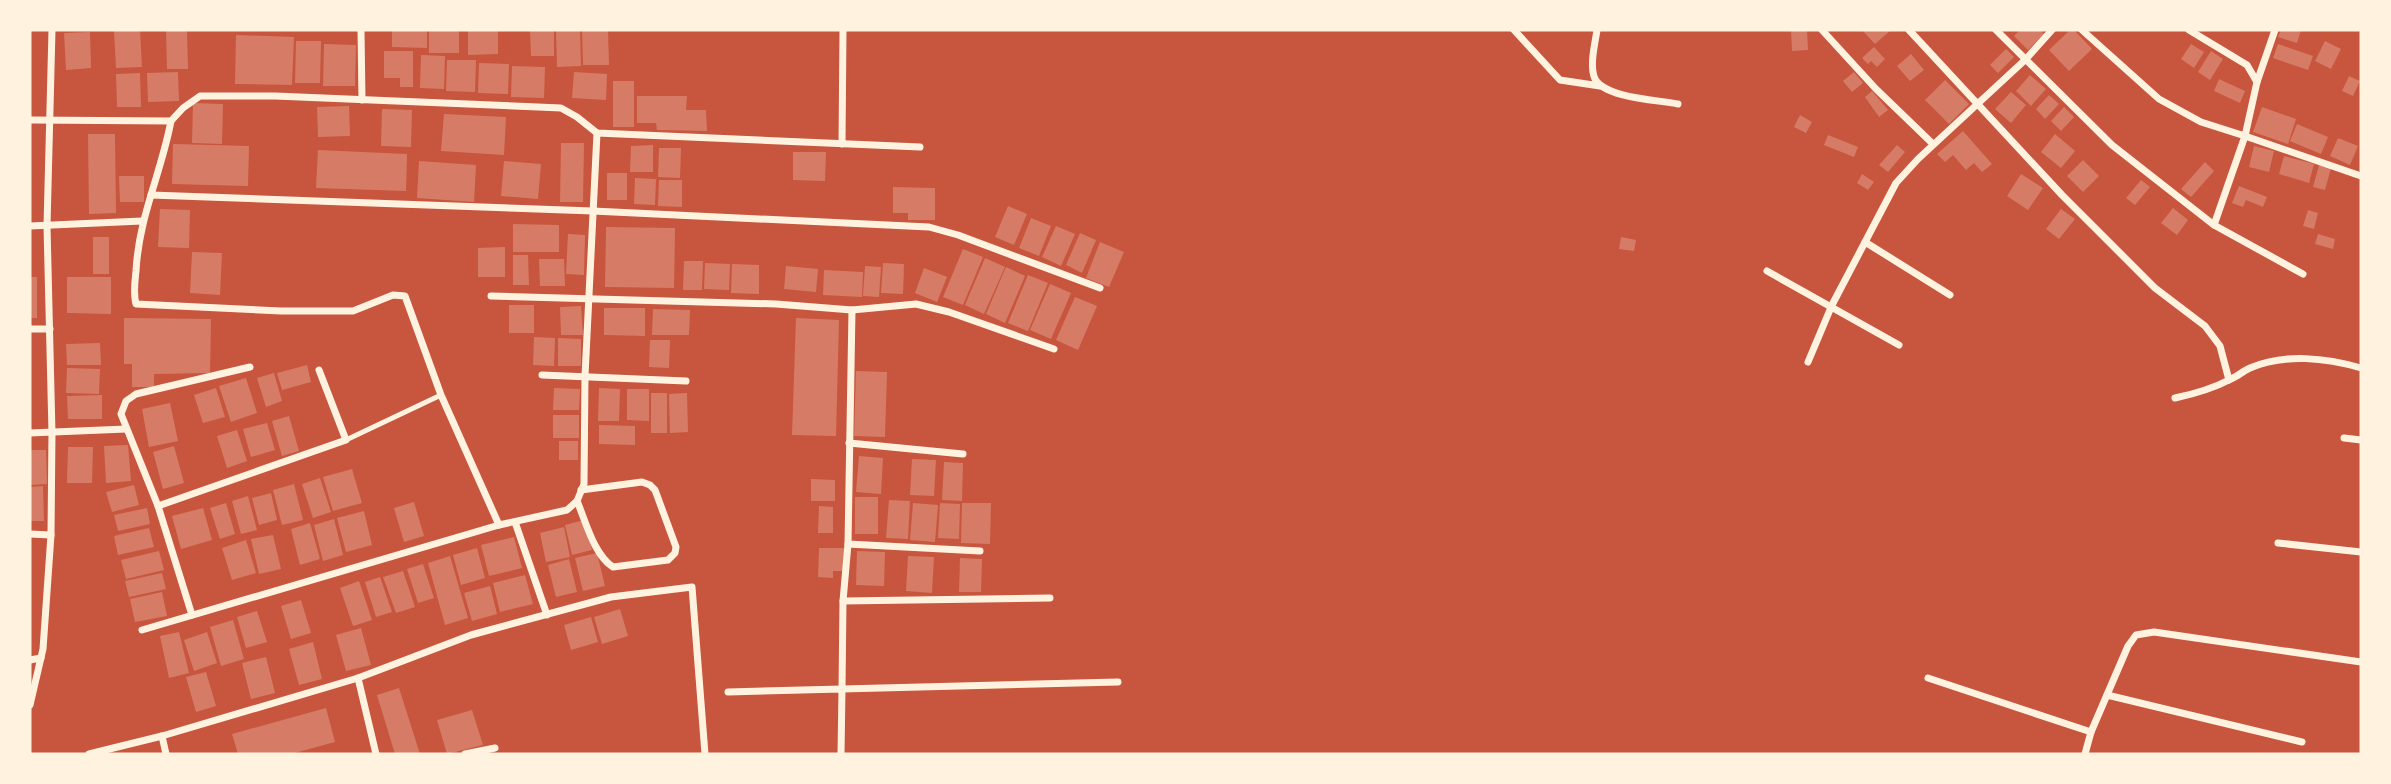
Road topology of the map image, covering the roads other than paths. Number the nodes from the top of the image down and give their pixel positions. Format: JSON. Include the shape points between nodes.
{"nodes":[{"id":1,"x":52,"y":30,"type":"edge"},
{"id":2,"x":360,"y":30,"type":"edge"},
{"id":3,"x":843,"y":30,"type":"edge"},
{"id":4,"x":1514,"y":30,"type":"edge"},
{"id":5,"x":1597,"y":30,"type":"edge"},
{"id":6,"x":1822,"y":30,"type":"edge"},
{"id":7,"x":1909,"y":30,"type":"edge"},
{"id":8,"x":1996,"y":30,"type":"edge"},
{"id":9,"x":2052,"y":30,"type":"edge"},
{"id":10,"x":2081,"y":30,"type":"edge"},
{"id":11,"x":2189,"y":30,"type":"edge"},
{"id":12,"x":2275,"y":30,"type":"edge"},
{"id":13,"x":2026,"y":59,"type":"junction"},
{"id":14,"x":2258,"y":82,"type":"junction"},
{"id":15,"x":1600,"y":86,"type":"junction"},
{"id":16,"x":362,"y":100,"type":"junction"},
{"id":17,"x":1678,"y":104,"type":"dead end"},
{"id":18,"x":1979,"y":104,"type":"junction"},
{"id":19,"x":30,"y":120,"type":"edge"},
{"id":20,"x":51,"y":120,"type":"junction"},
{"id":21,"x":172,"y":121,"type":"junction"},
{"id":22,"x":597,"y":133,"type":"junction"},
{"id":23,"x":2245,"y":136,"type":"junction"},
{"id":24,"x":842,"y":144,"type":"junction"},
{"id":25,"x":1933,"y":144,"type":"junction"},
{"id":26,"x":920,"y":147,"type":"dead end"},
{"id":27,"x":2361,"y":176,"type":"edge"},
{"id":28,"x":151,"y":195,"type":"junction"},
{"id":29,"x":593,"y":211,"type":"junction"},
{"id":30,"x":142,"y":221,"type":"junction"},
{"id":31,"x":2214,"y":225,"type":"junction"},
{"id":32,"x":30,"y":226,"type":"edge"},
{"id":33,"x":47,"y":226,"type":"junction"},
{"id":34,"x":1865,"y":242,"type":"junction"},
{"id":35,"x":1767,"y":271,"type":"dead end"},
{"id":36,"x":2303,"y":274,"type":"dead end"},
{"id":37,"x":1100,"y":288,"type":"dead end"},
{"id":38,"x":1950,"y":295,"type":"dead end"},
{"id":39,"x":491,"y":296,"type":"dead end"},
{"id":40,"x":589,"y":297,"type":"junction"},
{"id":41,"x":1830,"y":308,"type":"junction"},
{"id":42,"x":852,"y":310,"type":"junction"},
{"id":43,"x":30,"y":329,"type":"edge"},
{"id":44,"x":50,"y":329,"type":"junction"},
{"id":45,"x":1899,"y":345,"type":"dead end"},
{"id":46,"x":1054,"y":349,"type":"dead end"},
{"id":47,"x":1808,"y":362,"type":"dead end"},
{"id":48,"x":250,"y":367,"type":"dead end"},
{"id":49,"x":2361,"y":368,"type":"edge"},
{"id":50,"x":319,"y":370,"type":"dead end"},
{"id":51,"x":542,"y":375,"type":"dead end"},
{"id":52,"x":585,"y":376,"type":"junction"},
{"id":53,"x":2229,"y":380,"type":"junction"},
{"id":54,"x":686,"y":381,"type":"dead end"},
{"id":55,"x":441,"y":394,"type":"junction"},
{"id":56,"x":2175,"y":398,"type":"dead end"},
{"id":57,"x":126,"y":429,"type":"junction"},
{"id":58,"x":30,"y":433,"type":"edge"},
{"id":59,"x":52,"y":433,"type":"junction"},
{"id":60,"x":2344,"y":438,"type":"dead end"},
{"id":61,"x":346,"y":440,"type":"junction"},
{"id":62,"x":2361,"y":440,"type":"edge"},
{"id":63,"x":849,"y":443,"type":"junction"},
{"id":64,"x":963,"y":454,"type":"dead end"},
{"id":65,"x":582,"y":490,"type":"junction"},
{"id":66,"x":577,"y":501,"type":"junction"},
{"id":67,"x":158,"y":506,"type":"junction"},
{"id":68,"x":515,"y":522,"type":"junction"},
{"id":69,"x":499,"y":526,"type":"junction"},
{"id":70,"x":30,"y":534,"type":"edge"},
{"id":71,"x":51,"y":535,"type":"junction"},
{"id":72,"x":2278,"y":543,"type":"dead end"},
{"id":73,"x":848,"y":544,"type":"junction"},
{"id":74,"x":979,"y":551,"type":"dead end"},
{"id":75,"x":2361,"y":552,"type":"edge"},
{"id":76,"x":1050,"y":598,"type":"dead end"},
{"id":77,"x":843,"y":601,"type":"junction"},
{"id":78,"x":192,"y":615,"type":"junction"},
{"id":79,"x":547,"y":615,"type":"junction"},
{"id":80,"x":142,"y":630,"type":"dead end"},
{"id":81,"x":41,"y":658,"type":"junction"},
{"id":82,"x":30,"y":660,"type":"edge"},
{"id":83,"x":2361,"y":662,"type":"edge"},
{"id":84,"x":358,"y":678,"type":"junction"},
{"id":85,"x":1928,"y":678,"type":"dead end"},
{"id":86,"x":1118,"y":682,"type":"dead end"},
{"id":87,"x":842,"y":690,"type":"junction"},
{"id":88,"x":727,"y":692,"type":"dead end"},
{"id":89,"x":2107,"y":695,"type":"junction"},
{"id":90,"x":30,"y":705,"type":"edge"},
{"id":91,"x":2091,"y":732,"type":"junction"},
{"id":92,"x":162,"y":736,"type":"junction"},
{"id":93,"x":2302,"y":742,"type":"dead end"},
{"id":94,"x":495,"y":748,"type":"dead end"},
{"id":95,"x":89,"y":754,"type":"edge"},
{"id":96,"x":166,"y":754,"type":"edge"},
{"id":97,"x":376,"y":754,"type":"edge"},
{"id":98,"x":466,"y":754,"type":"edge"},
{"id":99,"x":705,"y":754,"type":"edge"},
{"id":100,"x":841,"y":754,"type":"edge"},
{"id":101,"x":2085,"y":754,"type":"edge"}],
"edges":[{"from":1,"to":20,"type":"street"},
{"from":2,"to":16,"type":"street"},
{"from":3,"to":24,"type":"street"},
{"from":4,"to":15,"type":"street","via":[[1560,80]]},
{"from":5,"to":15,"type":"street","via":[[1593,64]]},
{"from":6,"to":25,"type":"street"},
{"from":7,"to":18,"type":"street"},
{"from":8,"to":13,"type":"street"},
{"from":9,"to":13,"type":"street"},
{"from":10,"to":23,"type":"street","via":[[2159,99],[2201,122]]},
{"from":11,"to":14,"type":"street","via":[[2247,65]]},
{"from":12,"to":14,"type":"street"},
{"from":13,"to":18,"type":"street"},
{"from":13,"to":31,"type":"street","via":[[2112,145]]},
{"from":14,"to":23,"type":"street"},
{"from":15,"to":17,"type":"street","via":[[1612,93]]},
{"from":16,"to":21,"type":"street","via":[[200,96]]},
{"from":16,"to":22,"type":"street","via":[[561,108]]},
{"from":18,"to":25,"type":"street"},
{"from":18,"to":53,"type":"street","via":[[2155,288],[2205,326],[2220,345]]},
{"from":19,"to":20,"type":"street"},
{"from":20,"to":21,"type":"street"},
{"from":20,"to":33,"type":"street"},
{"from":21,"to":28,"type":"street"},
{"from":22,"to":24,"type":"street"},
{"from":22,"to":29,"type":"street"},
{"from":23,"to":27,"type":"street"},
{"from":23,"to":31,"type":"street"},
{"from":24,"to":26,"type":"street"},
{"from":25,"to":34,"type":"street","via":[[1896,183]]},
{"from":28,"to":29,"type":"street"},
{"from":28,"to":30,"type":"street"},
{"from":29,"to":37,"type":"street","via":[[929,228]]},
{"from":29,"to":40,"type":"street"},
{"from":30,"to":33,"type":"street"},
{"from":30,"to":55,"type":"street","via":[[136,303],[353,311],[393,295],[405,296]]},
{"from":31,"to":36,"type":"street"},
{"from":32,"to":33,"type":"street"},
{"from":33,"to":44,"type":"street"},
{"from":34,"to":38,"type":"street"},
{"from":34,"to":41,"type":"street"},
{"from":35,"to":41,"type":"street"},
{"from":39,"to":40,"type":"street"},
{"from":40,"to":42,"type":"street"},
{"from":40,"to":52,"type":"street"},
{"from":41,"to":45,"type":"street"},
{"from":41,"to":47,"type":"street"},
{"from":42,"to":46,"type":"street","via":[[916,304]]},
{"from":42,"to":63,"type":"street"},
{"from":43,"to":44,"type":"street"},
{"from":44,"to":59,"type":"street"},
{"from":48,"to":57,"type":"street","via":[[136,394],[126,401],[121,414]]},
{"from":49,"to":53,"type":"street","via":[[2321,359],[2280,359]]},
{"from":50,"to":61,"type":"street"},
{"from":51,"to":52,"type":"street"},
{"from":52,"to":54,"type":"street"},
{"from":52,"to":65,"type":"street"},
{"from":53,"to":56,"type":"street"},
{"from":55,"to":61,"type":"lane"},
{"from":55,"to":69,"type":"street"},
{"from":57,"to":59,"type":"street"},
{"from":57,"to":67,"type":"street"},
{"from":58,"to":59,"type":"street"},
{"from":59,"to":71,"type":"street"},
{"from":60,"to":62,"type":"street"},
{"from":61,"to":67,"type":"street"},
{"from":63,"to":64,"type":"street"},
{"from":63,"to":73,"type":"street"},
{"from":65,"to":66,"type":"street"},
{"from":65,"to":66,"type":"street","via":[[642,482],[650,485],[675,553],[668,560],[613,568],[600,555]]},
{"from":66,"to":68,"type":"street","via":[[567,510]]},
{"from":67,"to":78,"type":"street"},
{"from":68,"to":69,"type":"street"},
{"from":68,"to":79,"type":"street"},
{"from":69,"to":78,"type":"street"},
{"from":70,"to":71,"type":"street"},
{"from":71,"to":81,"type":"street"},
{"from":72,"to":75,"type":"street"},
{"from":73,"to":74,"type":"street"},
{"from":73,"to":77,"type":"street"},
{"from":76,"to":77,"type":"street"},
{"from":77,"to":87,"type":"street"},
{"from":78,"to":80,"type":"street"},
{"from":79,"to":84,"type":"street","via":[[471,635]]},
{"from":79,"to":99,"type":"street","via":[[611,597],[692,587]]},
{"from":81,"to":82,"type":"street"},
{"from":81,"to":90,"type":"street"},
{"from":83,"to":89,"type":"street","via":[[2154,632],[2136,635]]},
{"from":84,"to":92,"type":"street"},
{"from":84,"to":97,"type":"street"},
{"from":85,"to":91,"type":"street"},
{"from":86,"to":87,"type":"street"},
{"from":87,"to":88,"type":"street"},
{"from":87,"to":100,"type":"street"},
{"from":89,"to":91,"type":"street"},
{"from":89,"to":93,"type":"street"},
{"from":91,"to":101,"type":"street"},
{"from":92,"to":95,"type":"street"},
{"from":92,"to":96,"type":"street"},
{"from":94,"to":98,"type":"street"}]}
